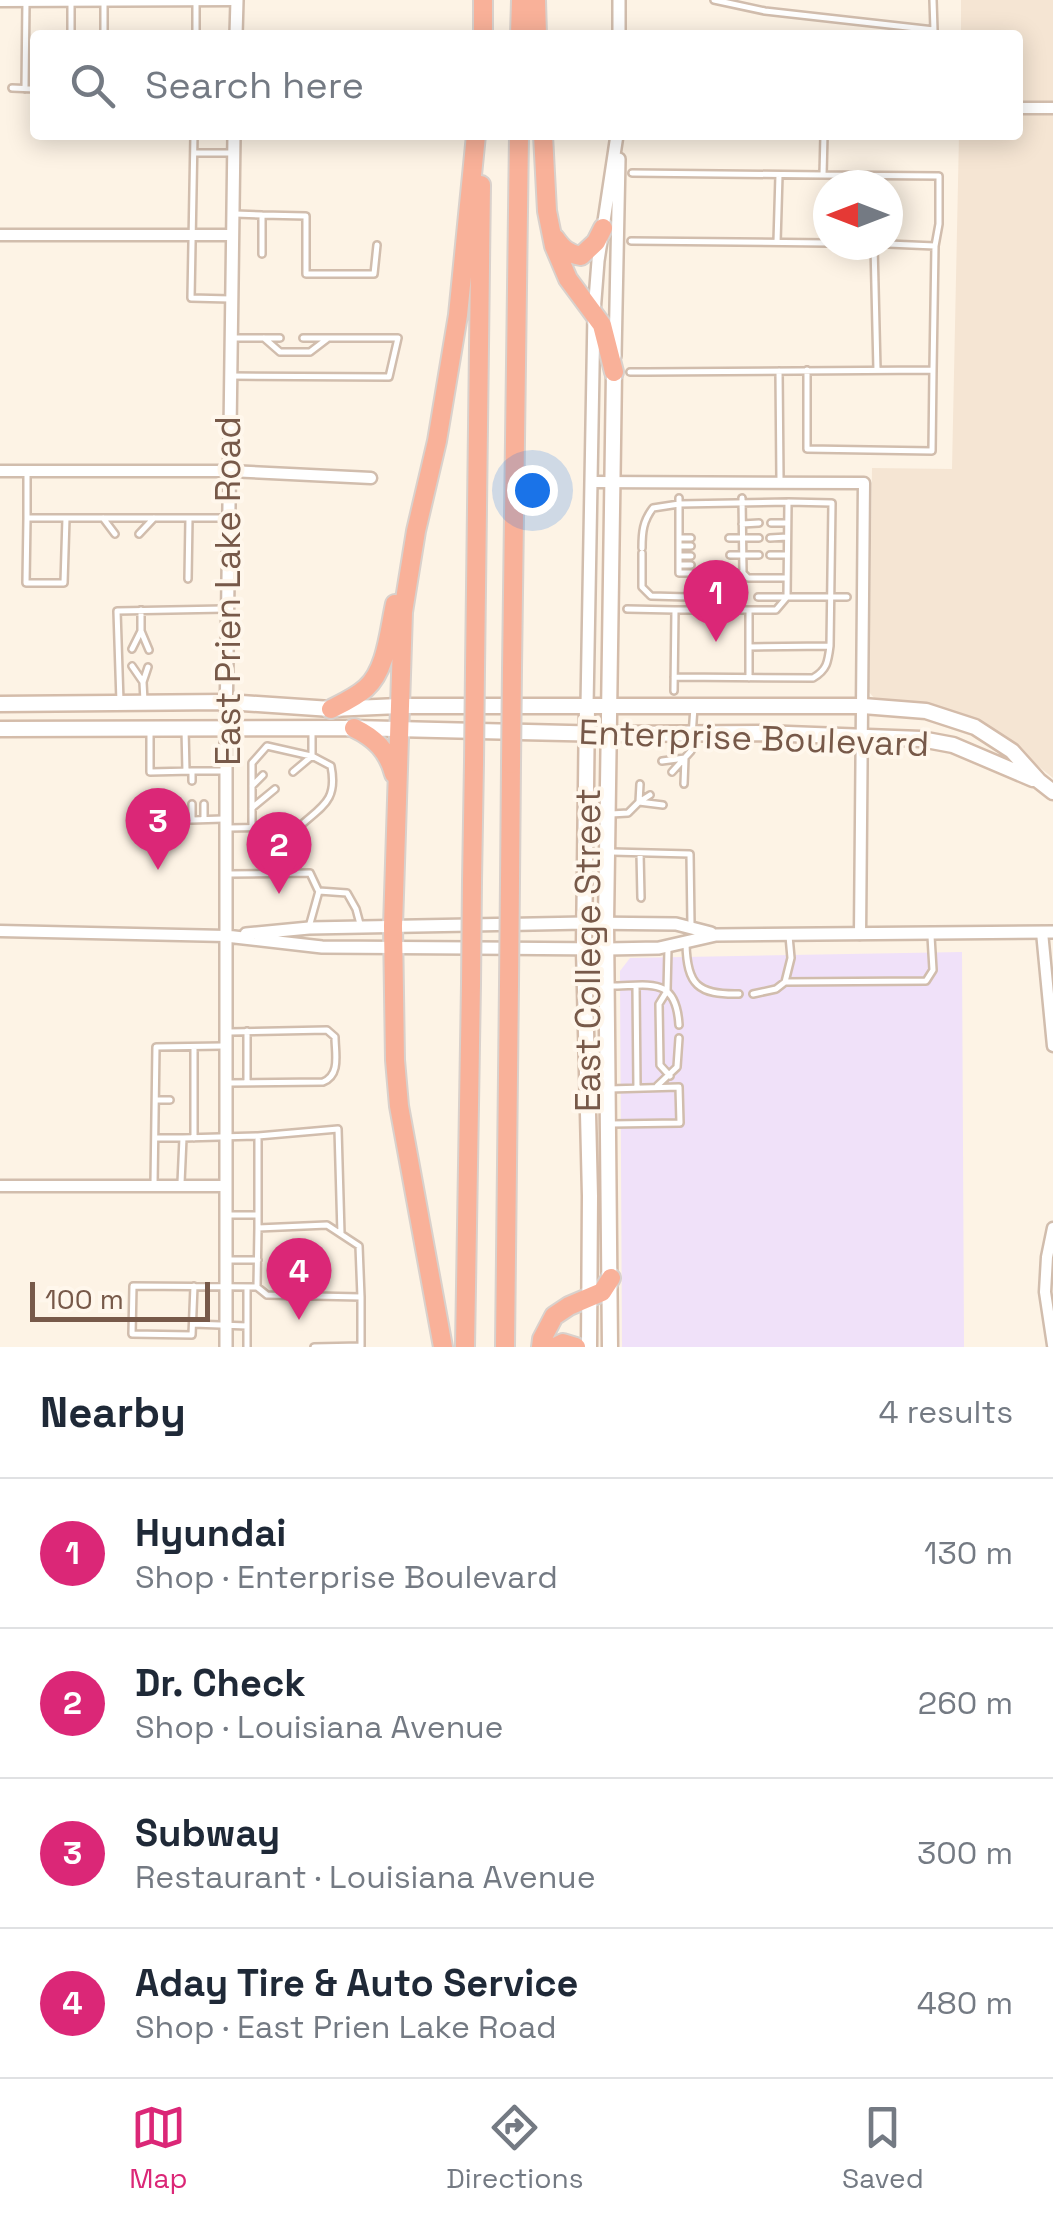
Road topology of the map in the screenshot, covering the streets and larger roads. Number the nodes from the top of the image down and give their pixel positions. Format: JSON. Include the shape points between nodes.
{"nodes":[{"id":1,"x":0,"y":0,"type":"edge"},
{"id":2,"x":104,"y":0,"type":"edge"},
{"id":3,"x":196,"y":0,"type":"edge"},
{"id":4,"x":237,"y":0,"type":"edge"},
{"id":5,"x":483,"y":0,"type":"edge"},
{"id":6,"x":521,"y":0,"type":"edge"},
{"id":7,"x":536,"y":0,"type":"edge"},
{"id":8,"x":619,"y":0,"type":"edge"},
{"id":9,"x":30,"y":1,"type":"edge"},
{"id":10,"x":71,"y":1,"type":"edge"},
{"id":11,"x":236,"y":30,"type":"edge"},
{"id":12,"x":483,"y":30,"type":"edge"},
{"id":13,"x":520,"y":30,"type":"edge"},
{"id":14,"x":537,"y":30,"type":"edge"},
{"id":15,"x":619,"y":30,"type":"edge"},
{"id":16,"x":1023,"y":108,"type":"edge"},
{"id":17,"x":1053,"y":108,"type":"edge"},
{"id":18,"x":234,"y":140,"type":"edge"},
{"id":19,"x":478,"y":140,"type":"edge"},
{"id":20,"x":479,"y":140,"type":"edge"},
{"id":21,"x":519,"y":140,"type":"edge"},
{"id":22,"x":543,"y":140,"type":"edge"},
{"id":23,"x":616,"y":140,"type":"edge"},
{"id":24,"x":617,"y":140,"type":"edge"},
{"id":25,"x":603,"y":228,"type":"junction"},
{"id":26,"x":550,"y":232,"type":"junction"},
{"id":27,"x":0,"y":235,"type":"edge"},
{"id":28,"x":231,"y":235,"type":"junction"},
{"id":29,"x":594,"y":313,"type":"junction"},
{"id":30,"x":622,"y":372,"type":"junction"},
{"id":31,"x":0,"y":471,"type":"edge"},
{"id":32,"x":229,"y":471,"type":"junction"},
{"id":33,"x":371,"y":478,"type":"dead end"},
{"id":34,"x":591,"y":482,"type":"junction"},
{"id":35,"x":614,"y":482,"type":"junction"},
{"id":36,"x":416,"y":531,"type":"junction"},
{"id":37,"x":227,"y":702,"type":"junction"},
{"id":38,"x":0,"y":704,"type":"edge"},
{"id":39,"x":120,"y":704,"type":"junction"},
{"id":40,"x":609,"y":705,"type":"junction"},
{"id":41,"x":399,"y":706,"type":"junction"},
{"id":42,"x":587,"y":706,"type":"junction"},
{"id":43,"x":863,"y":706,"type":"junction"},
{"id":44,"x":331,"y":709,"type":"junction"},
{"id":45,"x":120,"y":728,"type":"junction"},
{"id":46,"x":226,"y":728,"type":"junction"},
{"id":47,"x":354,"y":728,"type":"junction"},
{"id":48,"x":0,"y":729,"type":"edge"},
{"id":49,"x":399,"y":730,"type":"junction"},
{"id":50,"x":588,"y":733,"type":"junction"},
{"id":51,"x":609,"y":734,"type":"junction"},
{"id":52,"x":862,"y":737,"type":"junction"},
{"id":53,"x":1038,"y":781,"type":"junction"},
{"id":54,"x":1053,"y":792,"type":"edge"},
{"id":55,"x":398,"y":794,"type":"junction"},
{"id":56,"x":584,"y":923,"type":"junction"},
{"id":57,"x":606,"y":923,"type":"junction"},
{"id":58,"x":392,"y":926,"type":"junction"},
{"id":59,"x":0,"y":931,"type":"edge"},
{"id":60,"x":1048,"y":932,"type":"edge"},
{"id":61,"x":716,"y":934,"type":"junction"},
{"id":62,"x":860,"y":934,"type":"junction"},
{"id":63,"x":226,"y":936,"type":"junction"},
{"id":64,"x":392,"y":948,"type":"junction"},
{"id":65,"x":584,"y":948,"type":"junction"},
{"id":66,"x":607,"y":949,"type":"junction"},
{"id":67,"x":1053,"y":1046,"type":"edge"},
{"id":68,"x":0,"y":1186,"type":"edge"},
{"id":69,"x":226,"y":1186,"type":"junction"},
{"id":70,"x":1053,"y":1228,"type":"edge"},
{"id":71,"x":611,"y":1278,"type":"junction"},
{"id":72,"x":1049,"y":1292,"type":"edge"},
{"id":73,"x":590,"y":1297,"type":"junction"},
{"id":74,"x":1053,"y":1345,"type":"edge"},
{"id":75,"x":226,"y":1347,"type":"edge"},
{"id":76,"x":444,"y":1347,"type":"edge"},
{"id":77,"x":464,"y":1347,"type":"edge"},
{"id":78,"x":506,"y":1347,"type":"edge"},
{"id":79,"x":541,"y":1347,"type":"edge"},
{"id":80,"x":555,"y":1347,"type":"edge"},
{"id":81,"x":576,"y":1347,"type":"edge"},
{"id":82,"x":589,"y":1347,"type":"edge"},
{"id":83,"x":610,"y":1347,"type":"edge"}],
"edges":[{"from":1,"to":9,"type":"street"},
{"from":2,"to":3,"type":"street"},
{"from":2,"to":10,"type":"street"},
{"from":3,"to":4,"type":"street"},
{"from":4,"to":11,"type":"street"},
{"from":5,"to":12,"type":"highway"},
{"from":6,"to":13,"type":"highway"},
{"from":7,"to":14,"type":"highway"},
{"from":8,"to":15,"type":"street"},
{"from":9,"to":10,"type":"street"},
{"from":16,"to":17,"type":"street"},
{"from":18,"to":28,"type":"street","name":"East Prien Lake Road"},
{"from":19,"to":36,"type":"highway","via":[[458,315]]},
{"from":20,"to":77,"type":"highway","bridge":true},
{"from":21,"to":78,"type":"highway","bridge":true},
{"from":22,"to":26,"type":"highway"},
{"from":23,"to":25,"type":"street","name":"East College Street"},
{"from":24,"to":30,"type":"street","name":"East College Street"},
{"from":25,"to":26,"type":"highway","via":[[580,256]]},
{"from":25,"to":29,"type":"street","name":"East College Street"},
{"from":26,"to":29,"type":"highway","via":[[568,278]]},
{"from":27,"to":28,"type":"street"},
{"from":28,"to":32,"type":"street","name":"East Prien Lake Road"},
{"from":29,"to":30,"type":"highway"},
{"from":29,"to":34,"type":"street","name":"East College Street"},
{"from":30,"to":35,"type":"main road","name":"East College Street"},
{"from":31,"to":32,"type":"street"},
{"from":32,"to":33,"type":"street"},
{"from":32,"to":37,"type":"street","name":"East Prien Lake Road"},
{"from":34,"to":35,"type":"street"},
{"from":34,"to":42,"type":"street","name":"East College Street"},
{"from":35,"to":40,"type":"main road","name":"East College Street"},
{"from":35,"to":43,"type":"street","via":[[864,483]]},
{"from":36,"to":41,"type":"highway","via":[[403,612]]},
{"from":36,"to":44,"type":"highway","via":[[378,673]]},
{"from":37,"to":39,"type":"main road","name":"Enterprise Boulevard"},
{"from":37,"to":44,"type":"main road","name":"Enterprise Boulevard"},
{"from":37,"to":46,"type":"street","name":"East Prien Lake Road"},
{"from":38,"to":39,"type":"main road","name":"Enterprise Boulevard"},
{"from":39,"to":45,"type":"main road"},
{"from":40,"to":42,"type":"main road","name":"Enterprise Boulevard"},
{"from":40,"to":43,"type":"main road","name":"Enterprise Boulevard"},
{"from":40,"to":51,"type":"main road","name":"East College Street"},
{"from":41,"to":42,"type":"main road","name":"Enterprise Boulevard"},
{"from":41,"to":44,"type":"main road","name":"Enterprise Boulevard"},
{"from":41,"to":49,"type":"highway"},
{"from":42,"to":50,"type":"main road","name":"East College Street"},
{"from":43,"to":52,"type":"street"},
{"from":43,"to":53,"type":"main road","name":"Enterprise Boulevard","via":[[926,710],[975,727],[1012,751]]},
{"from":45,"to":46,"type":"main road","name":"Enterprise Boulevard"},
{"from":45,"to":48,"type":"main road","name":"Enterprise Boulevard"},
{"from":46,"to":47,"type":"main road","name":"Enterprise Boulevard"},
{"from":46,"to":63,"type":"street","name":"East Prien Lake Road"},
{"from":47,"to":49,"type":"main road","name":"Enterprise Boulevard"},
{"from":47,"to":55,"type":"highway","via":[[386,754]]},
{"from":49,"to":50,"type":"main road","name":"Enterprise Boulevard"},
{"from":49,"to":55,"type":"highway"},
{"from":50,"to":51,"type":"main road","name":"Enterprise Boulevard"},
{"from":50,"to":56,"type":"main road","name":"East College Street"},
{"from":51,"to":52,"type":"main road","name":"Enterprise Boulevard"},
{"from":51,"to":57,"type":"main road","name":"East College Street"},
{"from":52,"to":53,"type":"main road","name":"Enterprise Boulevard","via":[[953,745]]},
{"from":52,"to":62,"type":"street"},
{"from":53,"to":54,"type":"main road"},
{"from":55,"to":58,"type":"highway"},
{"from":56,"to":57,"type":"street"},
{"from":56,"to":58,"type":"street"},
{"from":56,"to":65,"type":"main road","name":"East College Street"},
{"from":57,"to":61,"type":"street","via":[[676,924]]},
{"from":57,"to":66,"type":"main road","name":"East College Street"},
{"from":58,"to":63,"type":"street"},
{"from":58,"to":64,"type":"highway"},
{"from":59,"to":63,"type":"street"},
{"from":60,"to":62,"type":"street"},
{"from":60,"to":67,"type":"street"},
{"from":61,"to":62,"type":"street"},
{"from":61,"to":66,"type":"street","via":[[668,946]]},
{"from":63,"to":64,"type":"street"},
{"from":63,"to":69,"type":"street","name":"East Prien Lake Road"},
{"from":64,"to":65,"type":"street"},
{"from":64,"to":76,"type":"highway","via":[[398,1106]]},
{"from":65,"to":66,"type":"street"},
{"from":65,"to":73,"type":"main road","name":"East College Street"},
{"from":66,"to":71,"type":"main road","name":"East College Street"},
{"from":68,"to":69,"type":"street"},
{"from":69,"to":75,"type":"street","name":"East Prien Lake Road"},
{"from":70,"to":72,"type":"street"},
{"from":71,"to":73,"type":"highway"},
{"from":71,"to":83,"type":"main road","name":"East College Street"},
{"from":72,"to":74,"type":"street"},
{"from":73,"to":79,"type":"highway","via":[[554,1316]]},
{"from":73,"to":82,"type":"main road","name":"East College Street"},
{"from":80,"to":81,"type":"highway"}]}
